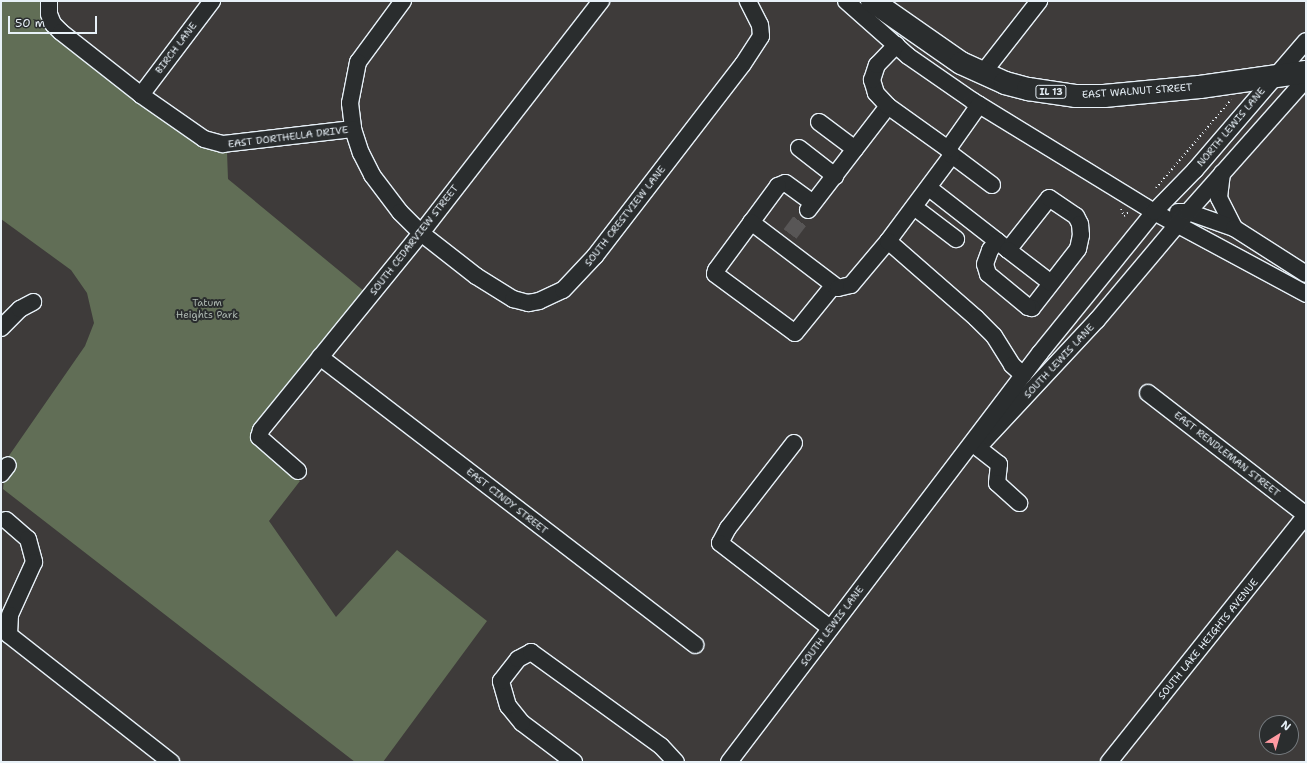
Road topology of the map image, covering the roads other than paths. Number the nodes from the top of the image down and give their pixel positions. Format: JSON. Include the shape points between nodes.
{"nodes":[{"id":1,"x":49,"y":1,"type":"edge"},
{"id":2,"x":212,"y":1,"type":"edge"},
{"id":3,"x":403,"y":1,"type":"edge"},
{"id":4,"x":601,"y":1,"type":"edge"},
{"id":5,"x":748,"y":1,"type":"edge"},
{"id":6,"x":846,"y":1,"type":"edge"},
{"id":7,"x":872,"y":1,"type":"edge"},
{"id":8,"x":1037,"y":2,"type":"edge"},
{"id":9,"x":1306,"y":41,"type":"edge"},
{"id":10,"x":896,"y":45,"type":"junction"},
{"id":11,"x":1306,"y":72,"type":"edge"},
{"id":12,"x":982,"y":74,"type":"junction"},
{"id":13,"x":1274,"y":75,"type":"junction"},
{"id":14,"x":1306,"y":80,"type":"edge"},
{"id":15,"x":141,"y":95,"type":"junction"},
{"id":16,"x":979,"y":105,"type":"junction"},
{"id":17,"x":888,"y":106,"type":"junction"},
{"id":18,"x":819,"y":122,"type":"dead end"},
{"id":19,"x":354,"y":129,"type":"junction"},
{"id":20,"x":799,"y":148,"type":"dead end"},
{"id":21,"x":855,"y":149,"type":"junction"},
{"id":22,"x":950,"y":152,"type":"junction"},
{"id":23,"x":1222,"y":173,"type":"junction"},
{"id":24,"x":835,"y":176,"type":"junction"},
{"id":25,"x":992,"y":185,"type":"dead end"},
{"id":26,"x":929,"y":188,"type":"junction"},
{"id":27,"x":914,"y":207,"type":"junction"},
{"id":28,"x":1154,"y":212,"type":"junction"},
{"id":29,"x":1188,"y":212,"type":"junction"},
{"id":30,"x":751,"y":222,"type":"junction"},
{"id":31,"x":1176,"y":225,"type":"junction"},
{"id":32,"x":1234,"y":228,"type":"junction"},
{"id":33,"x":421,"y":233,"type":"junction"},
{"id":34,"x":956,"y":239,"type":"dead end"},
{"id":35,"x":888,"y":241,"type":"junction"},
{"id":36,"x":1003,"y":246,"type":"junction"},
{"id":37,"x":1306,"y":274,"type":"edge"},
{"id":38,"x":1051,"y":283,"type":"junction"},
{"id":39,"x":833,"y":286,"type":"junction"},
{"id":40,"x":1306,"y":294,"type":"edge"},
{"id":41,"x":33,"y":302,"type":"dead end"},
{"id":42,"x":1,"y":328,"type":"edge"},
{"id":43,"x":320,"y":356,"type":"junction"},
{"id":44,"x":1023,"y":375,"type":"junction"},
{"id":45,"x":1148,"y":393,"type":"dead end"},
{"id":46,"x":794,"y":443,"type":"dead end"},
{"id":47,"x":977,"y":447,"type":"junction"},
{"id":48,"x":298,"y":471,"type":"dead end"},
{"id":49,"x":935,"y":491,"type":"junction"},
{"id":50,"x":1019,"y":503,"type":"dead end"},
{"id":51,"x":1306,"y":515,"type":"edge"},
{"id":52,"x":6,"y":520,"type":"dead end"},
{"id":53,"x":830,"y":628,"type":"junction"},
{"id":54,"x":695,"y":645,"type":"dead end"},
{"id":55,"x":171,"y":762,"type":"edge"},
{"id":56,"x":574,"y":762,"type":"edge"},
{"id":57,"x":676,"y":762,"type":"edge"},
{"id":58,"x":729,"y":762,"type":"edge"},
{"id":59,"x":1110,"y":762,"type":"edge"}],
"edges":[{"from":1,"to":15,"type":"street","name":"EAST DORTHELLA DRIVE","via":[[49,14],[53,24]]},
{"from":2,"to":15,"type":"street","name":"BIRCH LANE"},
{"from":3,"to":19,"type":"street","via":[[358,62],[350,103]]},
{"from":4,"to":33,"type":"street","name":"SOUTH CEDARVIEW STREET"},
{"from":5,"to":33,"type":"street","name":"SOUTH CRESTVIEW LANE","via":[[760,25],[761,36],[743,64],[595,256],[563,290],[539,302],[513,299],[476,276]]},
{"from":6,"to":10,"type":"street"},
{"from":7,"to":12,"type":"highway","name":"EAST WALNUT STREET","number":"IL 13","via":[[932,45]]},
{"from":8,"to":12,"type":"street"},
{"from":9,"to":13,"type":"street","name":"NORTH LEWIS LANE"},
{"from":10,"to":16,"type":"street"},
{"from":10,"to":17,"type":"street","via":[[877,65],[872,80],[876,93]]},
{"from":11,"to":13,"type":"highway","name":"EAST WALNUT STREET","number":"IL 13"},
{"from":12,"to":13,"type":"highway","name":"EAST WALNUT STREET","number":"IL 13","via":[[1028,89],[1083,96],[1200,87]]},
{"from":13,"to":28,"type":"street","name":"NORTH LEWIS LANE","via":[[1195,170]]},
{"from":14,"to":23,"type":"street"},
{"from":15,"to":19,"type":"street","name":"EAST DORTHELLA DRIVE","via":[[204,139],[223,144]]},
{"from":16,"to":22,"type":"street"},
{"from":16,"to":28,"type":"street"},
{"from":17,"to":21,"type":"street"},
{"from":17,"to":22,"type":"street"},
{"from":18,"to":21,"type":"street"},
{"from":19,"to":33,"type":"street","via":[[372,176],[400,212]]},
{"from":20,"to":24,"type":"street"},
{"from":21,"to":24,"type":"street"},
{"from":22,"to":25,"type":"street"},
{"from":22,"to":26,"type":"street"},
{"from":23,"to":29,"type":"street"},
{"from":23,"to":32,"type":"street","via":[[1219,198]]},
{"from":24,"to":30,"type":"street","via":[[811,207],[785,183],[778,186]]},
{"from":26,"to":27,"type":"street"},
{"from":26,"to":36,"type":"street"},
{"from":27,"to":34,"type":"street"},
{"from":27,"to":35,"type":"street"},
{"from":28,"to":29,"type":"street"},
{"from":28,"to":31,"type":"street"},
{"from":28,"to":44,"type":"street","name":"SOUTH LEWIS LANE"},
{"from":29,"to":31,"type":"street"},
{"from":29,"to":32,"type":"street"},
{"from":30,"to":39,"type":"street","via":[[785,239]]},
{"from":30,"to":39,"type":"street","via":[[715,274],[795,333]]},
{"from":31,"to":40,"type":"street"},
{"from":31,"to":47,"type":"street","name":"SOUTH LEWIS LANE","via":[[1097,320]]},
{"from":32,"to":37,"type":"street"},
{"from":33,"to":43,"type":"street","name":"SOUTH CEDARVIEW STREET"},
{"from":35,"to":39,"type":"street","via":[[851,285],[844,288]]},
{"from":35,"to":44,"type":"street","via":[[976,318],[994,336],[1012,365]]},
{"from":36,"to":38,"type":"street"},
{"from":36,"to":38,"type":"street","via":[[990,250],[985,264],[988,274],[1028,308],[1032,308]]},
{"from":36,"to":38,"type":"street","via":[[1049,198],[1076,216],[1082,235],[1078,249]]},
{"from":41,"to":42,"type":"street","via":[[20,309]]},
{"from":43,"to":48,"type":"street","name":"SOUTH CEDARVIEW STREET","via":[[261,430],[259,437]]},
{"from":43,"to":54,"type":"street","name":"EAST CINDY STREET"},
{"from":44,"to":49,"type":"street","name":"SOUTH LEWIS LANE"},
{"from":45,"to":51,"type":"street","name":"EAST RENDLEMAN STREET"},
{"from":46,"to":53,"type":"street","via":[[728,528],[720,543]]},
{"from":47,"to":49,"type":"street","name":"SOUTH LEWIS LANE"},
{"from":47,"to":50,"type":"street","via":[[999,464],[997,483]]},
{"from":49,"to":53,"type":"street","name":"SOUTH LEWIS LANE"},
{"from":51,"to":59,"type":"street","name":"SOUTH LAKE HEIGHTS AVENUE"},
{"from":52,"to":55,"type":"street","via":[[28,539],[34,562],[10,615],[9,635]]},
{"from":53,"to":58,"type":"street","name":"SOUTH LEWIS LANE"},
{"from":56,"to":57,"type":"street","via":[[522,722],[508,706],[501,680],[518,659],[531,652],[661,746]]}]}
